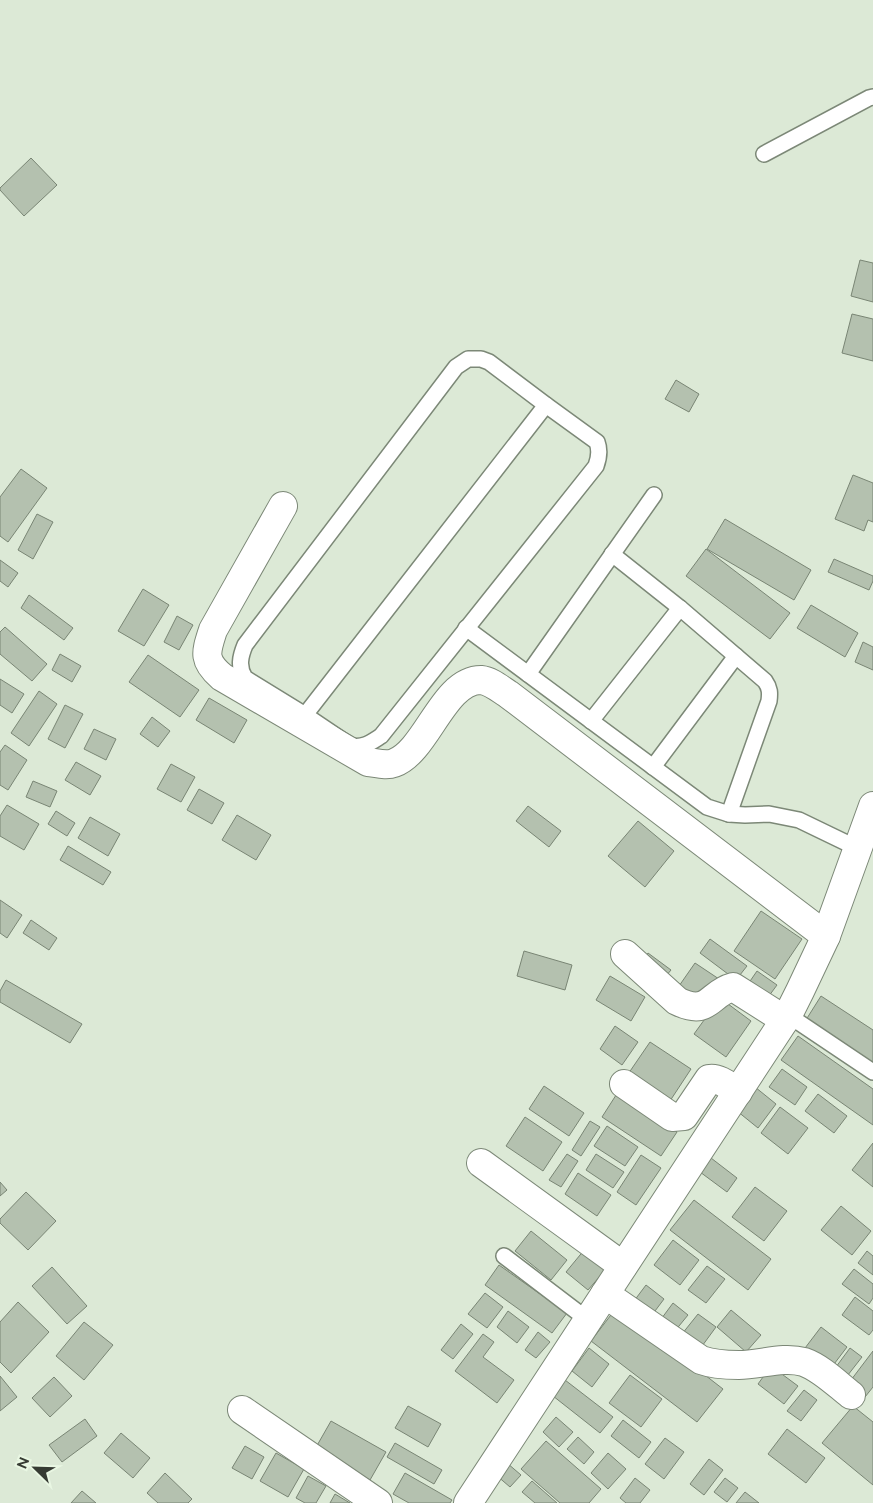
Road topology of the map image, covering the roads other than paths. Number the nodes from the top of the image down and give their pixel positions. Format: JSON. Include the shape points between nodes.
{"nodes":[{"id":1,"x":873,"y":97,"type":"edge"},
{"id":2,"x":764,"y":154,"type":"dead end"},
{"id":3,"x":546,"y":405,"type":"junction"},
{"id":4,"x":654,"y":495,"type":"dead end"},
{"id":5,"x":283,"y":506,"type":"dead end"},
{"id":6,"x":612,"y":554,"type":"junction"},
{"id":7,"x":680,"y":608,"type":"junction"},
{"id":8,"x":466,"y":628,"type":"junction"},
{"id":9,"x":736,"y":656,"type":"junction"},
{"id":10,"x":528,"y":674,"type":"junction"},
{"id":11,"x":305,"y":715,"type":"junction"},
{"id":12,"x":591,"y":721,"type":"junction"},
{"id":13,"x":653,"y":768,"type":"junction"},
{"id":14,"x":872,"y":811,"type":"edge"},
{"id":15,"x":729,"y":814,"type":"junction"},
{"id":16,"x":857,"y":848,"type":"junction"},
{"id":17,"x":826,"y":936,"type":"junction"},
{"id":18,"x":625,"y":954,"type":"dead end"},
{"id":19,"x":786,"y":1017,"type":"junction"},
{"id":20,"x":873,"y":1072,"type":"edge"},
{"id":21,"x":624,"y":1084,"type":"dead end"},
{"id":22,"x":738,"y":1092,"type":"junction"},
{"id":23,"x":481,"y":1163,"type":"dead end"},
{"id":24,"x":504,"y":1256,"type":"dead end"},
{"id":25,"x":623,"y":1266,"type":"junction"},
{"id":26,"x":605,"y":1294,"type":"junction"},
{"id":27,"x":588,"y":1320,"type":"junction"},
{"id":28,"x":851,"y":1395,"type":"dead end"},
{"id":29,"x":242,"y":1410,"type":"dead end"},
{"id":30,"x":378,"y":1503,"type":"edge"},
{"id":31,"x":468,"y":1503,"type":"edge"}],
"edges":[{"from":1,"to":2,"type":"lane"},
{"from":3,"to":8,"type":"lane","via":[[597,442],[596,466]]},
{"from":3,"to":11,"type":"lane"},
{"from":3,"to":11,"type":"lane","via":[[489,362],[468,359],[456,367],[240,655],[241,672],[245,678]]},
{"from":4,"to":6,"type":"lane"},
{"from":5,"to":17,"type":"street","via":[[213,630],[208,659],[212,668],[222,676],[368,762],[382,764],[393,764],[411,750],[457,689],[468,682],[482,680],[492,683]]},
{"from":6,"to":7,"type":"lane"},
{"from":6,"to":10,"type":"lane"},
{"from":7,"to":9,"type":"lane"},
{"from":7,"to":12,"type":"lane"},
{"from":8,"to":10,"type":"lane"},
{"from":8,"to":11,"type":"lane","via":[[381,736],[368,745],[351,746]]},
{"from":9,"to":13,"type":"lane"},
{"from":9,"to":15,"type":"lane","via":[[765,681],[770,692]]},
{"from":10,"to":12,"type":"lane"},
{"from":12,"to":13,"type":"lane"},
{"from":13,"to":15,"type":"lane","via":[[707,807]]},
{"from":14,"to":16,"type":"street"},
{"from":15,"to":16,"type":"lane","via":[[769,814],[798,820]]},
{"from":16,"to":17,"type":"street"},
{"from":17,"to":19,"type":"street"},
{"from":18,"to":19,"type":"street","via":[[677,1001],[687,1006],[707,1004],[733,987]]},
{"from":19,"to":20,"type":"lane"},
{"from":19,"to":22,"type":"street"},
{"from":21,"to":22,"type":"street","via":[[672,1117],[684,1116],[709,1079],[718,1079]]},
{"from":22,"to":25,"type":"street"},
{"from":23,"to":25,"type":"street"},
{"from":24,"to":27,"type":"lane"},
{"from":25,"to":26,"type":"street"},
{"from":26,"to":27,"type":"street"},
{"from":26,"to":28,"type":"street","via":[[701,1360],[740,1365],[790,1360],[801,1362],[814,1366]]},
{"from":27,"to":31,"type":"street"},
{"from":29,"to":30,"type":"street"}]}
